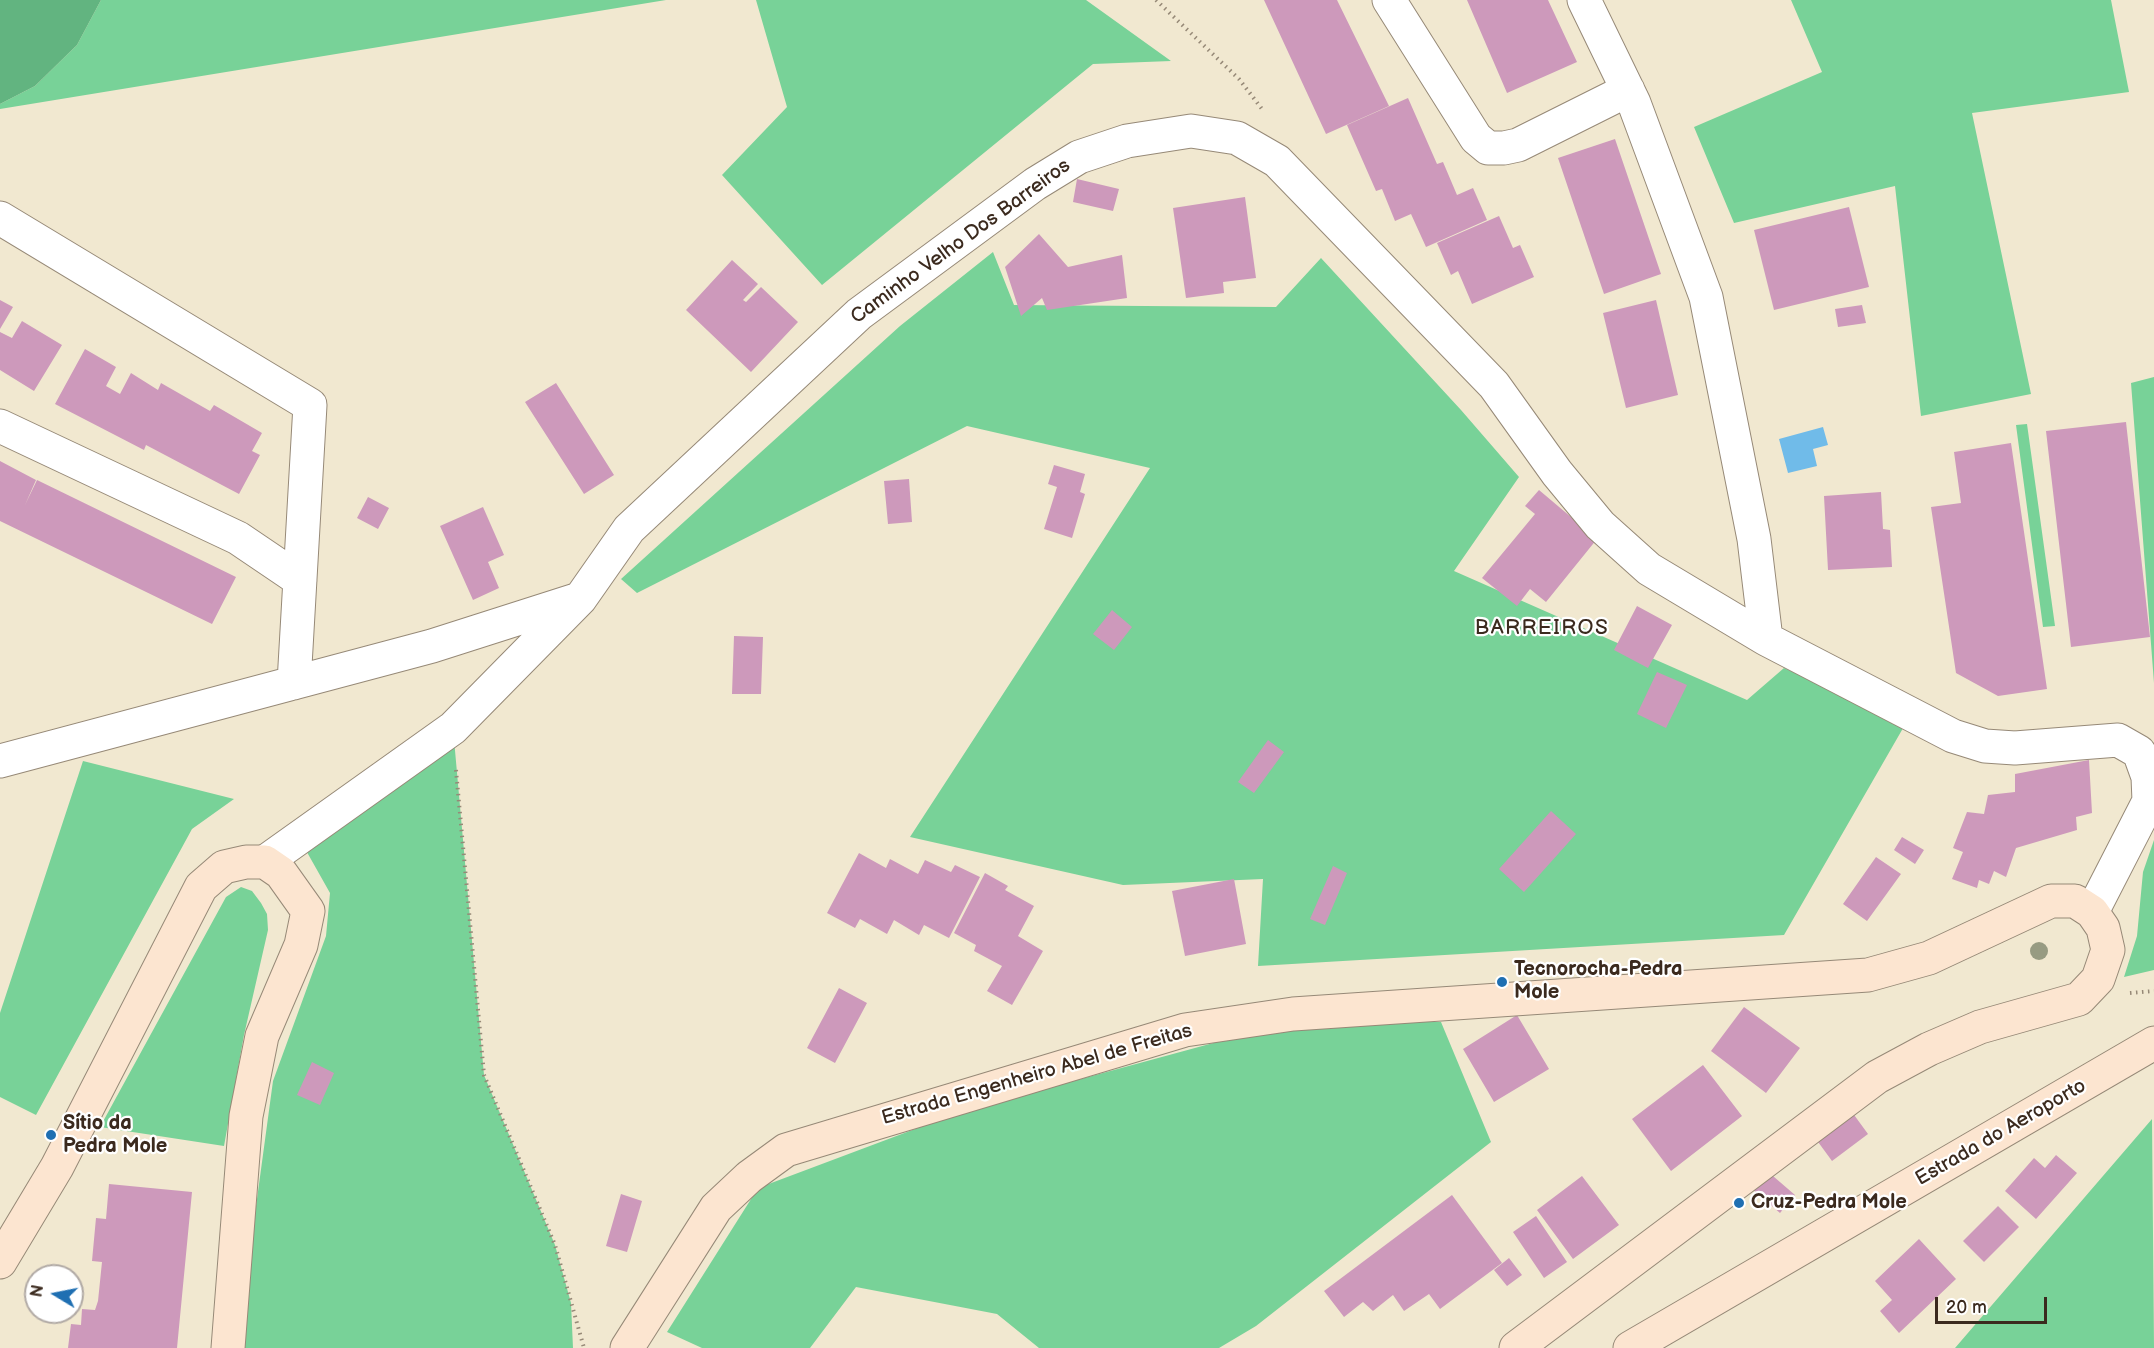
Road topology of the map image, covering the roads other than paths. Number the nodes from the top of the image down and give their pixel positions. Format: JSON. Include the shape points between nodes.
{"nodes":[{"id":1,"x":1389,"y":0,"type":"edge"},
{"id":2,"x":1584,"y":0,"type":"edge"},
{"id":3,"x":1628,"y":90,"type":"junction"},
{"id":4,"x":0,"y":218,"type":"edge"},
{"id":5,"x":0,"y":426,"type":"edge"},
{"id":6,"x":300,"y":580,"type":"junction"},
{"id":7,"x":580,"y":599,"type":"junction"},
{"id":8,"x":1766,"y":639,"type":"junction"},
{"id":9,"x":294,"y":683,"type":"junction"},
{"id":10,"x":0,"y":761,"type":"edge"},
{"id":11,"x":265,"y":862,"type":"junction"},
{"id":12,"x":2092,"y":912,"type":"junction"},
{"id":13,"x":2154,"y":1043,"type":"edge"},
{"id":14,"x":0,"y":1262,"type":"edge"},
{"id":15,"x":228,"y":1348,"type":"edge"},
{"id":16,"x":627,"y":1348,"type":"edge"},
{"id":17,"x":1516,"y":1348,"type":"edge"},
{"id":18,"x":1630,"y":1348,"type":"edge"}],
"edges":[{"from":1,"to":3,"type":"street","via":[[1476,138],[1488,148],[1518,145]]},
{"from":2,"to":3,"type":"street"},
{"from":3,"to":8,"type":"street","via":[[1706,297],[1754,539]]},
{"from":4,"to":6,"type":"street","via":[[310,405]]},
{"from":5,"to":6,"type":"street","via":[[238,537]]},
{"from":6,"to":9,"type":"street"},
{"from":7,"to":8,"type":"street","name":"Caminho Velho Dos Barreiros","via":[[629,529],[859,314],[1035,184],[1079,157],[1127,141],[1191,130],[1237,138],[1277,161],[1494,385],[1600,525],[1649,569]]},
{"from":7,"to":9,"type":"street","via":[[432,646]]},
{"from":7,"to":11,"type":"street","name":"Caminho Velho Dos Barreiros","via":[[453,728]]},
{"from":8,"to":12,"type":"street","name":"Caminho Velho Dos Barreiros","via":[[1953,736],[1985,746],[2015,748],[2118,740],[2139,752],[2148,777],[2149,801]]},
{"from":9,"to":10,"type":"street"},
{"from":11,"to":14,"type":"main road","via":[[224,867],[201,886],[57,1167]]},
{"from":11,"to":15,"type":"main road","via":[[281,873],[308,911],[301,945],[262,1036],[246,1116]]},
{"from":12,"to":16,"type":"main road","name":"Estrada Engenheiro Abel de Freitas","via":[[2075,901],[2051,900],[1929,958],[1868,975],[1293,1014],[1185,1030],[786,1150],[716,1208]]},
{"from":12,"to":17,"type":"main road","via":[[2103,928],[2108,950],[2098,979],[2079,999],[1980,1027],[1877,1077]]},
{"from":13,"to":18,"type":"main road","name":"Estrada do Aeroporto"}]}
